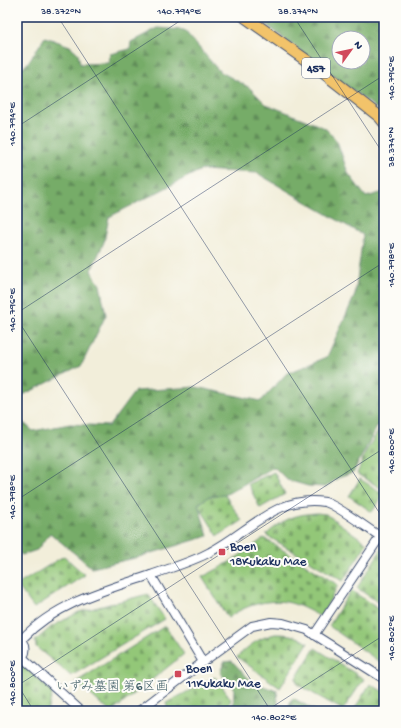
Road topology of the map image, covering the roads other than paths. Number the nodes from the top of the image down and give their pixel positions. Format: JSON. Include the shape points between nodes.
{"nodes":[{"id":1,"x":245,"y":17,"type":"edge"},
{"id":2,"x":384,"y":122,"type":"edge"},
{"id":3,"x":383,"y":536,"type":"edge"},
{"id":4,"x":150,"y":575,"type":"junction"},
{"id":5,"x":314,"y":635,"type":"junction"},
{"id":6,"x":20,"y":637,"type":"edge"},
{"id":7,"x":20,"y":659,"type":"edge"},
{"id":8,"x":203,"y":662,"type":"junction"},
{"id":9,"x":384,"y":679,"type":"edge"},
{"id":10,"x":145,"y":709,"type":"edge"},
{"id":11,"x":81,"y":711,"type":"edge"}],
"edges":[{"from":1,"to":2,"type":"highway","number":"457","via":[[316,68]]},
{"from":3,"to":4,"type":"street","via":[[326,502],[306,501],[273,510],[210,552]]},
{"from":3,"to":5,"type":"street"},
{"from":4,"to":6,"type":"street","via":[[81,599],[40,622]]},
{"from":4,"to":8,"type":"street"},
{"from":5,"to":8,"type":"street","via":[[307,630],[283,623],[261,623],[244,631]]},
{"from":5,"to":9,"type":"street"},
{"from":6,"to":7,"type":"street","via":[[25,642],[26,650]]},
{"from":7,"to":11,"type":"street"},
{"from":8,"to":10,"type":"street"}]}
